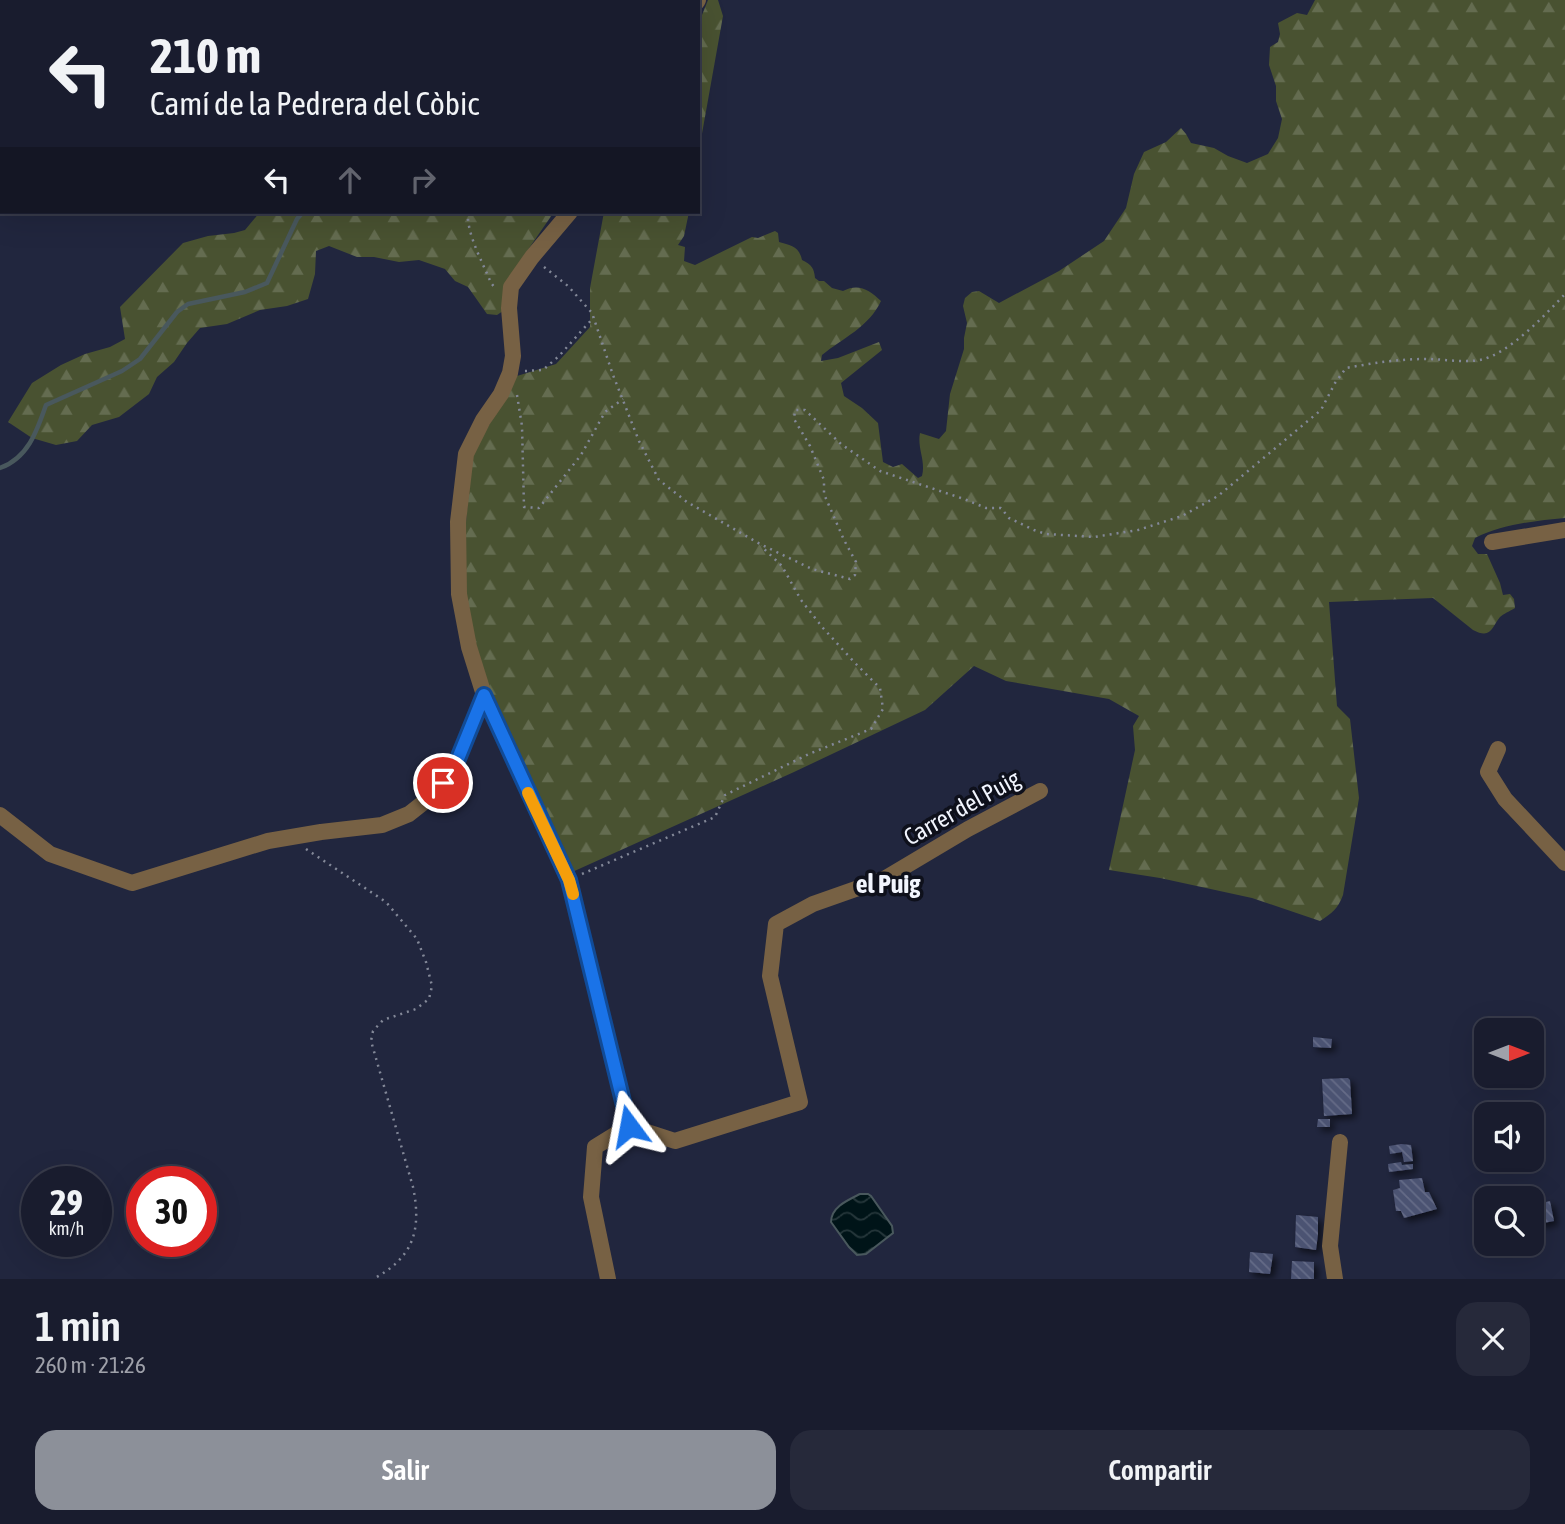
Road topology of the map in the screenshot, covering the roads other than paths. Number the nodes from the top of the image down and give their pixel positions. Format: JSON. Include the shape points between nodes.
{"nodes":[{"id":1,"x":568,"y":214,"type":"edge"},
{"id":2,"x":1565,"y":530,"type":"edge"},
{"id":3,"x":1492,"y":542,"type":"dead end"},
{"id":4,"x":484,"y":695,"type":"junction"},
{"id":5,"x":1498,"y":749,"type":"dead end"},
{"id":6,"x":1040,"y":790,"type":"dead end"},
{"id":7,"x":0,"y":815,"type":"edge"},
{"id":8,"x":1565,"y":863,"type":"edge"},
{"id":9,"x":629,"y":1126,"type":"junction"},
{"id":10,"x":1340,"y":1142,"type":"dead end"},
{"id":11,"x":608,"y":1279,"type":"edge"},
{"id":12,"x":1335,"y":1279,"type":"edge"}],
"edges":[{"from":1,"to":4,"type":"street","via":[[511,287],[512,367],[466,454],[458,522],[459,594]]},
{"from":2,"to":3,"type":"street"},
{"from":4,"to":7,"type":"street","via":[[453,771],[409,814],[382,825],[268,841],[132,883],[50,854]]},
{"from":4,"to":9,"type":"street","via":[[569,880]]},
{"from":5,"to":8,"type":"street","via":[[1488,772],[1505,800]]},
{"from":6,"to":9,"type":"street","name":"Carrer del Puig","via":[[884,879],[813,904],[776,924],[770,976],[800,1102],[675,1141]]},
{"from":9,"to":11,"type":"street","via":[[595,1147],[591,1197]]},
{"from":10,"to":12,"type":"street","via":[[1330,1246]]}]}
